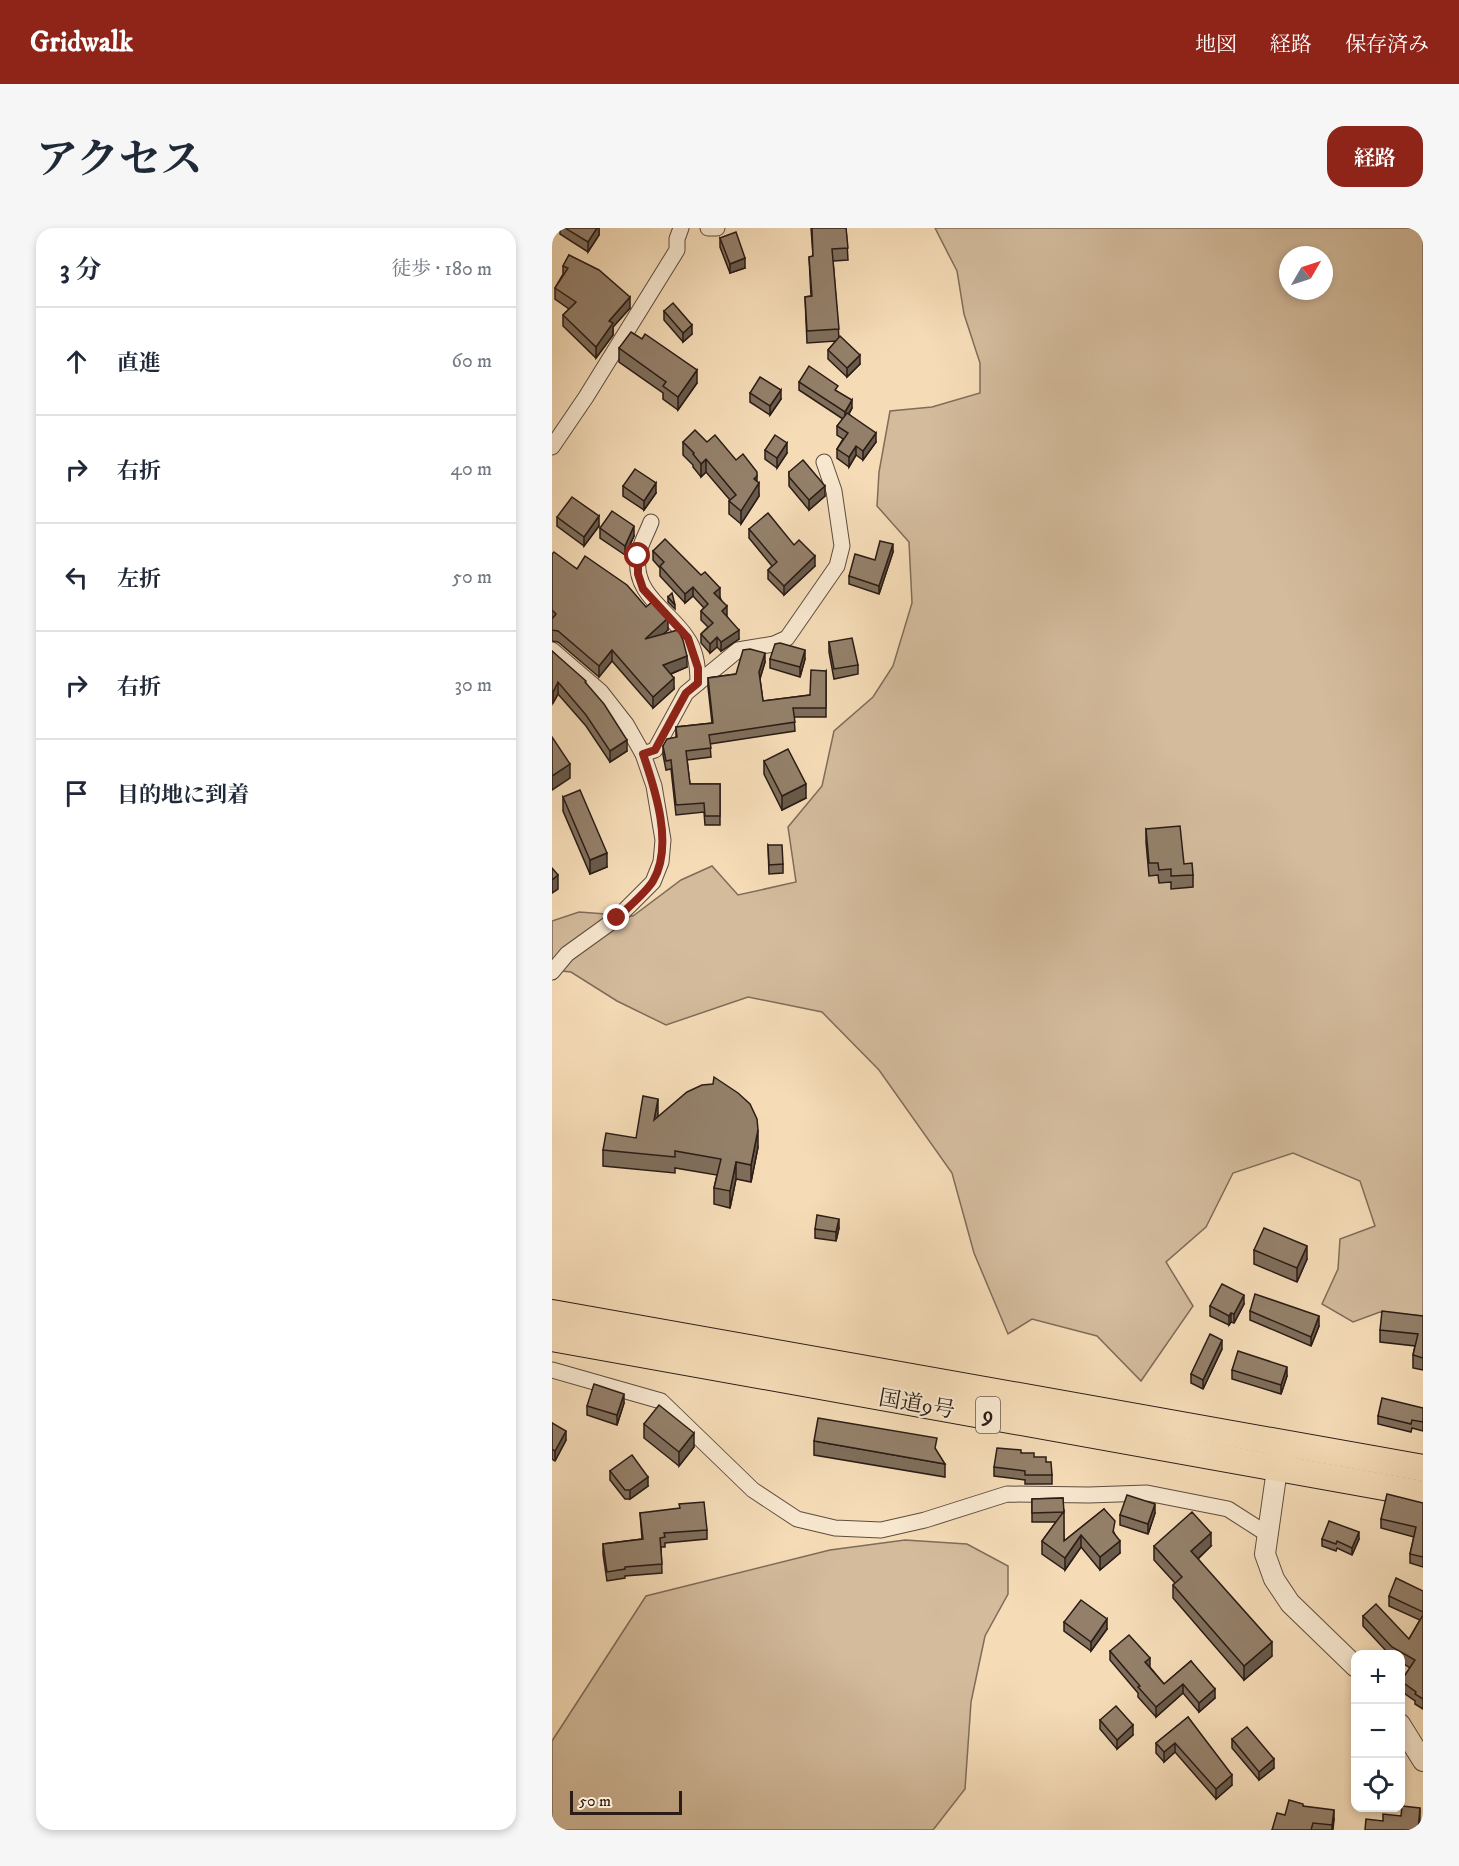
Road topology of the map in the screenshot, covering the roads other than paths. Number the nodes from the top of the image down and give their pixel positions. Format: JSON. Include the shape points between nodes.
{"nodes":[{"id":1,"x":681,"y":228,"type":"edge"},
{"id":2,"x":708,"y":228,"type":"edge"},
{"id":3,"x":717,"y":228,"type":"edge"},
{"id":4,"x":552,"y":447,"type":"edge"},
{"id":5,"x":824,"y":462,"type":"dead end"},
{"id":6,"x":651,"y":522,"type":"dead end"},
{"id":7,"x":552,"y":650,"type":"edge"},
{"id":8,"x":698,"y":683,"type":"junction"},
{"id":9,"x":643,"y":754,"type":"junction"},
{"id":10,"x":552,"y":972,"type":"edge"},
{"id":11,"x":552,"y":1313,"type":"edge"},
{"id":12,"x":552,"y":1338,"type":"edge"},
{"id":13,"x":552,"y":1370,"type":"edge"},
{"id":14,"x":1281,"y":1443,"type":"junction"},
{"id":15,"x":1276,"y":1468,"type":"junction"},
{"id":16,"x":1423,"y":1468,"type":"edge"},
{"id":17,"x":1423,"y":1494,"type":"edge"},
{"id":18,"x":1267,"y":1534,"type":"junction"},
{"id":19,"x":1351,"y":1662,"type":"edge"},
{"id":20,"x":1405,"y":1731,"type":"edge"},
{"id":21,"x":1423,"y":1761,"type":"edge"}],
"edges":[{"from":1,"to":4,"type":"street","via":[[677,250]]},
{"from":2,"to":3,"type":"street"},
{"from":5,"to":8,"type":"street","via":[[834,491],[842,546],[837,566],[787,638],[738,650]]},
{"from":6,"to":8,"type":"street","via":[[638,556],[638,574],[643,589],[688,638],[698,668]]},
{"from":7,"to":9,"type":"street","via":[[601,692]]},
{"from":8,"to":9,"type":"street","via":[[686,693],[655,750]]},
{"from":9,"to":10,"type":"street","via":[[654,786],[663,840],[661,862],[653,882],[617,918],[567,954]]},
{"from":11,"to":14,"type":"highway","name":"国道9号","number":"9"},
{"from":12,"to":15,"type":"highway","name":"国道9号","number":"9"},
{"from":13,"to":18,"type":"street","via":[[661,1401],[753,1490],[797,1519],[835,1528],[881,1530],[1007,1494],[1147,1493],[1228,1509]]},
{"from":14,"to":15,"type":"street"},
{"from":14,"to":16,"type":"highway","name":"国道9号","number":"9"},
{"from":15,"to":17,"type":"highway","name":"国道9号","number":"9"},
{"from":15,"to":18,"type":"street"},
{"from":18,"to":19,"type":"street","via":[[1265,1554],[1274,1580],[1290,1603]]},
{"from":20,"to":21,"type":"street"}]}
